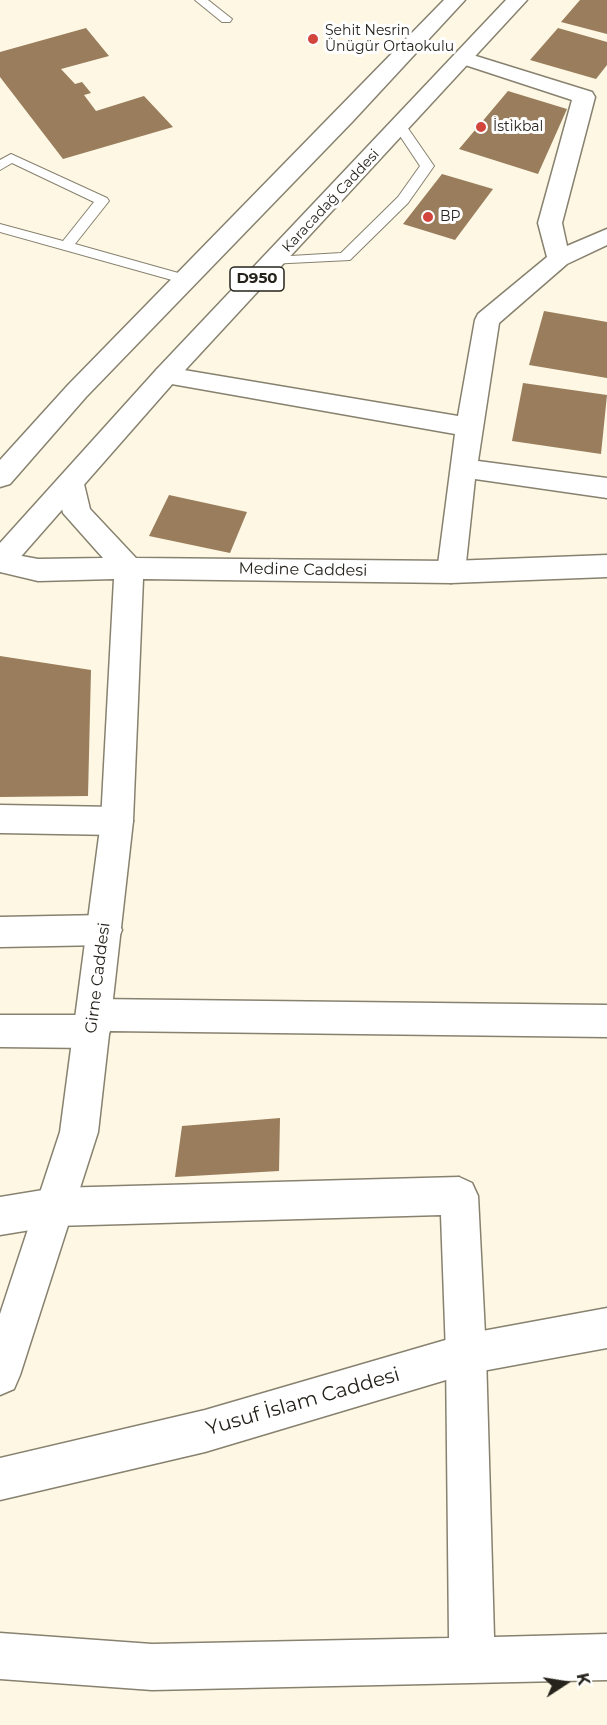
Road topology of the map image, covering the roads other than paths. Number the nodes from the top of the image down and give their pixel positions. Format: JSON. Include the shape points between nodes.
{"nodes":[{"id":1,"x":201,"y":0,"type":"edge"},
{"id":2,"x":455,"y":0,"type":"edge"},
{"id":3,"x":517,"y":0,"type":"edge"},
{"id":4,"x":226,"y":19,"type":"dead end"},
{"id":5,"x":464,"y":58,"type":"junction"},
{"id":6,"x":400,"y":127,"type":"junction"},
{"id":7,"x":0,"y":165,"type":"edge"},
{"id":8,"x":0,"y":228,"type":"edge"},
{"id":9,"x":607,"y":236,"type":"edge"},
{"id":10,"x":66,"y":247,"type":"junction"},
{"id":11,"x":559,"y":259,"type":"junction"},
{"id":12,"x":274,"y":261,"type":"junction"},
{"id":13,"x":184,"y":279,"type":"junction"},
{"id":14,"x":166,"y":375,"type":"junction"},
{"id":15,"x":470,"y":427,"type":"junction"},
{"id":16,"x":463,"y":468,"type":"junction"},
{"id":17,"x":0,"y":477,"type":"edge"},
{"id":18,"x":70,"y":484,"type":"junction"},
{"id":19,"x":607,"y":488,"type":"edge"},
{"id":20,"x":0,"y":562,"type":"edge"},
{"id":21,"x":607,"y":566,"type":"edge"},
{"id":22,"x":129,"y":568,"type":"junction"},
{"id":23,"x":451,"y":572,"type":"junction"},
{"id":24,"x":0,"y":819,"type":"edge"},
{"id":25,"x":117,"y":821,"type":"junction"},
{"id":26,"x":105,"y":930,"type":"junction"},
{"id":27,"x":0,"y":932,"type":"edge"},
{"id":28,"x":607,"y":1021,"type":"edge"},
{"id":29,"x":93,"y":1023,"type":"junction"},
{"id":30,"x":0,"y":1031,"type":"edge"},
{"id":31,"x":55,"y":1207,"type":"junction"},
{"id":32,"x":0,"y":1215,"type":"edge"},
{"id":33,"x":607,"y":1328,"type":"edge"},
{"id":34,"x":466,"y":1354,"type":"junction"},
{"id":35,"x":3,"y":1361,"type":"edge"},
{"id":36,"x":0,"y":1479,"type":"edge"},
{"id":37,"x":0,"y":1656,"type":"edge"},
{"id":38,"x":607,"y":1657,"type":"edge"},
{"id":39,"x":472,"y":1660,"type":"junction"}],
"edges":[{"from":1,"to":4,"type":"lane"},
{"from":2,"to":13,"type":"main road","number":"D950"},
{"from":3,"to":5,"type":"main road","name":"Karacadağ Caddesi","number":"D950"},
{"from":5,"to":6,"type":"main road","name":"Karacadağ Caddesi","number":"D950"},
{"from":5,"to":11,"type":"main road","via":[[584,97],[550,223]]},
{"from":6,"to":12,"type":"main road","name":"Karacadağ Caddesi","number":"D950"},
{"from":6,"to":12,"type":"lane","via":[[427,166],[403,200],[345,257]]},
{"from":7,"to":10,"type":"lane","via":[[11,158],[102,201]]},
{"from":8,"to":10,"type":"lane"},
{"from":9,"to":11,"type":"main road"},
{"from":10,"to":13,"type":"lane"},
{"from":11,"to":15,"type":"main road","via":[[487,320]]},
{"from":12,"to":14,"type":"main road","name":"Karacadağ Caddesi","number":"D950"},
{"from":13,"to":17,"type":"main road","number":"D950"},
{"from":14,"to":15,"type":"main road"},
{"from":14,"to":18,"type":"main road","name":"Karacadağ Caddesi","number":"D950"},
{"from":15,"to":16,"type":"main road"},
{"from":16,"to":19,"type":"main road"},
{"from":16,"to":23,"type":"main road"},
{"from":18,"to":20,"type":"main road","name":"Karacadağ Caddesi","number":"D950"},
{"from":18,"to":22,"type":"main road","via":[[77,513]]},
{"from":20,"to":22,"type":"main road","name":"Medine Caddesi","via":[[38,570]]},
{"from":21,"to":23,"type":"main road","name":"Medine Caddesi"},
{"from":22,"to":23,"type":"main road","name":"Medine Caddesi"},
{"from":22,"to":25,"type":"main road","name":"Girne Caddesi"},
{"from":24,"to":25,"type":"main road"},
{"from":25,"to":26,"type":"main road","name":"Girne Caddesi"},
{"from":26,"to":27,"type":"main road"},
{"from":26,"to":29,"type":"main road","name":"Girne Caddesi"},
{"from":28,"to":29,"type":"main road"},
{"from":29,"to":30,"type":"main road"},
{"from":29,"to":31,"type":"main road","name":"Girne Caddesi","via":[[79,1132]]},
{"from":31,"to":32,"type":"main road"},
{"from":31,"to":34,"type":"main road","via":[[459,1196]]},
{"from":31,"to":35,"type":"main road","name":"Girne Caddesi"},
{"from":33,"to":34,"type":"main road","name":"Yusuf İslam Caddesi"},
{"from":34,"to":36,"type":"main road","name":"Yusuf İslam Caddesi","via":[[206,1431]]},
{"from":34,"to":39,"type":"main road"},
{"from":37,"to":39,"type":"main road","via":[[152,1667]]},
{"from":38,"to":39,"type":"main road"}]}
